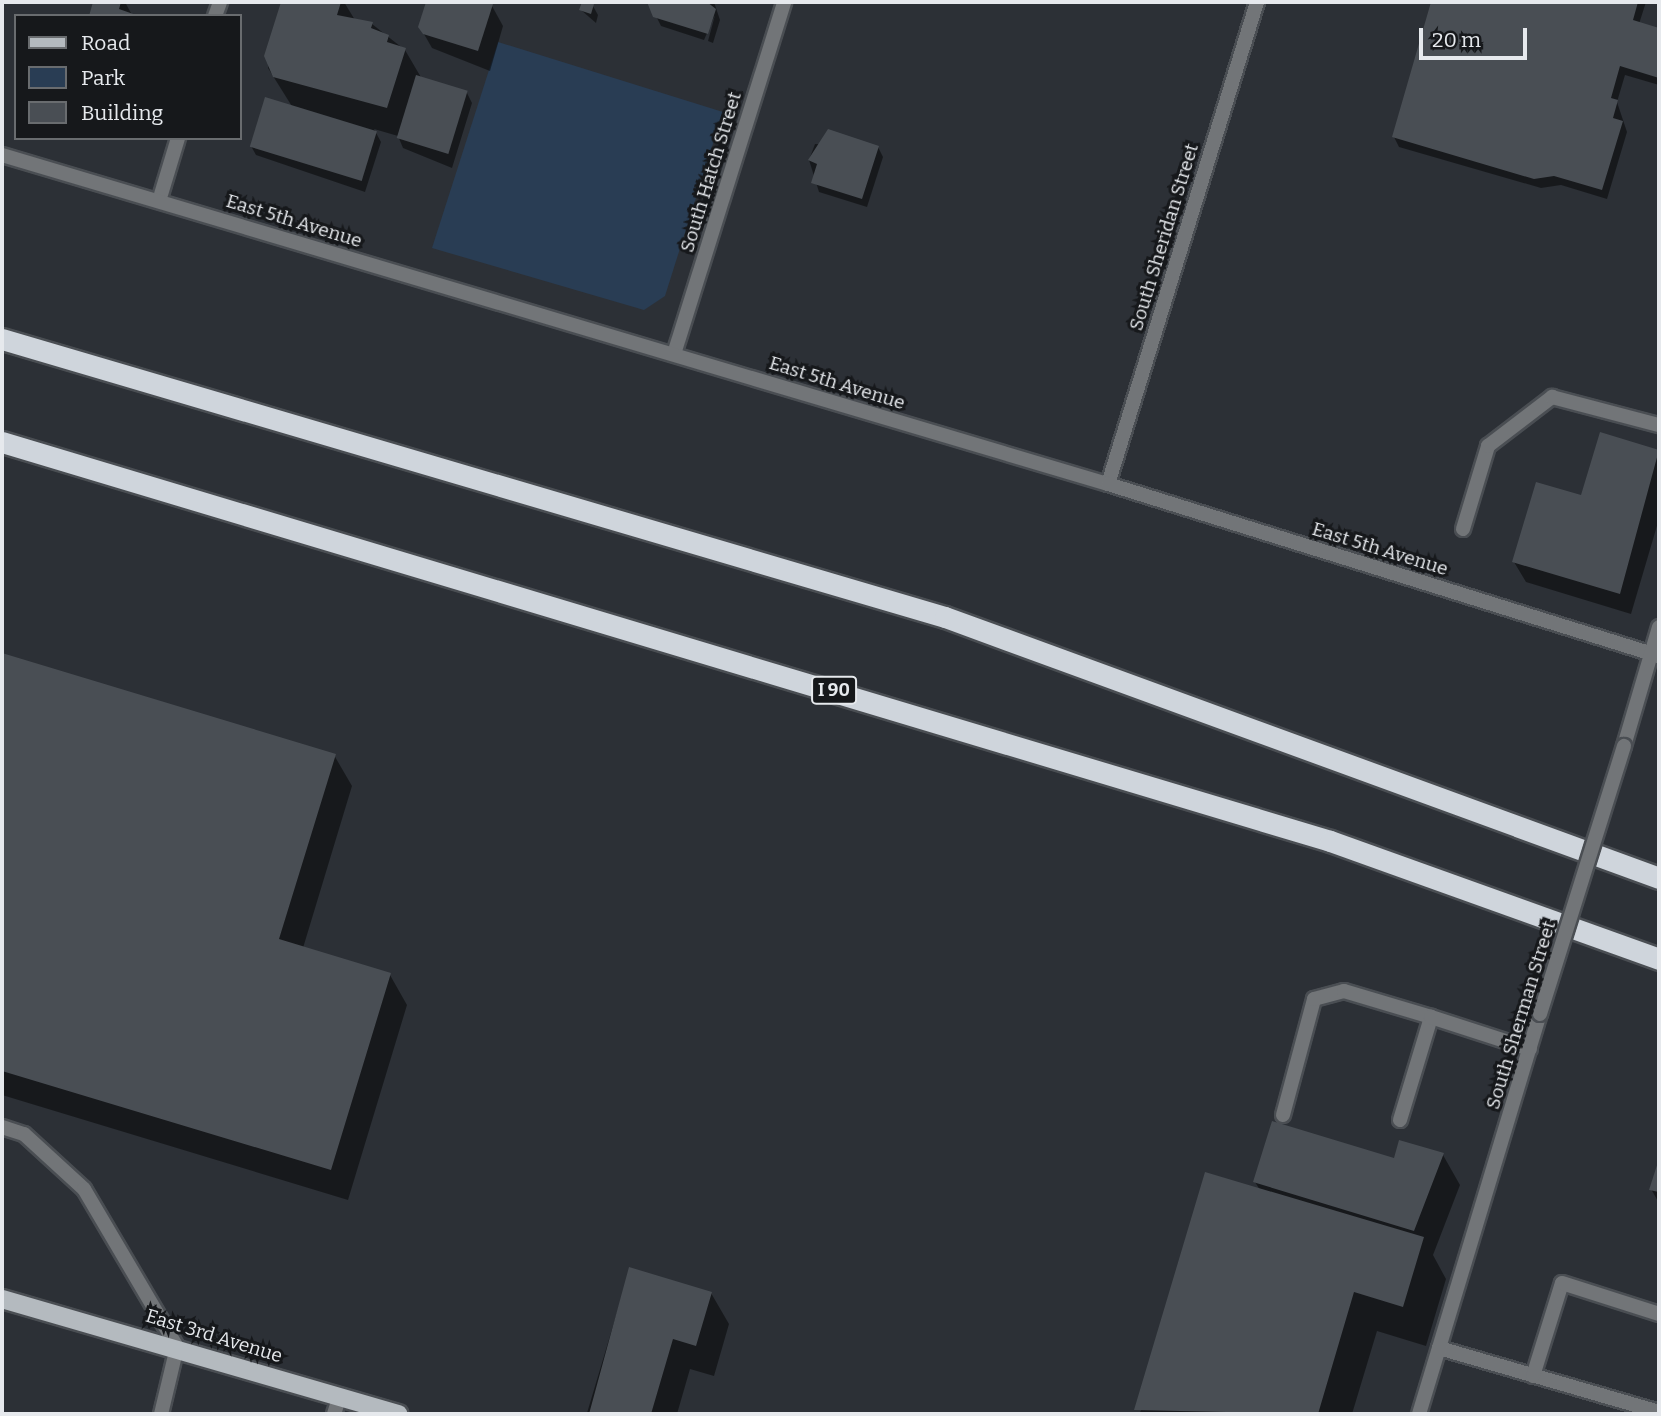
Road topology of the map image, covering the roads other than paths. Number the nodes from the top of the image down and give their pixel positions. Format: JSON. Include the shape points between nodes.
{"nodes":[{"id":1,"x":784,"y":2,"type":"edge"},
{"id":2,"x":1257,"y":2,"type":"edge"},
{"id":3,"x":177,"y":140,"type":"edge"},
{"id":4,"x":2,"y":155,"type":"edge"},
{"id":5,"x":159,"y":201,"type":"junction"},
{"id":6,"x":2,"y":339,"type":"edge"},
{"id":7,"x":674,"y":354,"type":"junction"},
{"id":8,"x":1659,"y":425,"type":"edge"},
{"id":9,"x":2,"y":442,"type":"edge"},
{"id":10,"x":1108,"y":484,"type":"junction"},
{"id":11,"x":1463,"y":529,"type":"dead end"},
{"id":12,"x":1659,"y":627,"type":"edge"},
{"id":13,"x":1655,"y":655,"type":"edge"},
{"id":14,"x":1659,"y":878,"type":"edge"},
{"id":15,"x":1659,"y":959,"type":"edge"},
{"id":16,"x":1431,"y":1017,"type":"junction"},
{"id":17,"x":1530,"y":1049,"type":"junction"},
{"id":18,"x":1283,"y":1115,"type":"dead end"},
{"id":19,"x":1401,"y":1120,"type":"dead end"},
{"id":20,"x":2,"y":1127,"type":"edge"},
{"id":21,"x":9,"y":1299,"type":"edge"},
{"id":22,"x":1659,"y":1314,"type":"edge"},
{"id":23,"x":177,"y":1347,"type":"junction"},
{"id":24,"x":1439,"y":1348,"type":"junction"},
{"id":25,"x":1533,"y":1376,"type":"junction"},
{"id":26,"x":340,"y":1396,"type":"junction"},
{"id":27,"x":1659,"y":1412,"type":"edge"},
{"id":28,"x":161,"y":1414,"type":"edge"},
{"id":29,"x":334,"y":1414,"type":"edge"},
{"id":30,"x":399,"y":1414,"type":"edge"},
{"id":31,"x":1419,"y":1414,"type":"edge"}],
"edges":[{"from":1,"to":7,"type":"street","name":"South Hatch Street"},
{"from":2,"to":10,"type":"street","name":"South Sheridan Street"},
{"from":3,"to":5,"type":"street"},
{"from":4,"to":5,"type":"street","name":"East 5th Avenue"},
{"from":5,"to":7,"type":"street","name":"East 5th Avenue"},
{"from":6,"to":14,"type":"highway","via":[[945,617]]},
{"from":7,"to":10,"type":"street","name":"East 5th Avenue"},
{"from":8,"to":11,"type":"street","via":[[1552,397],[1488,446]]},
{"from":9,"to":15,"type":"highway","number":"I 90","via":[[1330,841]]},
{"from":10,"to":13,"type":"street","name":"East 5th Avenue"},
{"from":12,"to":13,"type":"street","name":"South Sherman Street"},
{"from":13,"to":17,"type":"street","name":"South Sherman Street","bridge":true},
{"from":16,"to":17,"type":"street"},
{"from":16,"to":18,"type":"street","via":[[1344,991],[1314,999]]},
{"from":16,"to":19,"type":"street"},
{"from":17,"to":24,"type":"street","name":"South Sherman Street"},
{"from":20,"to":23,"type":"street","via":[[24,1134],[84,1189]]},
{"from":21,"to":23,"type":"main road","name":"East 3rd Avenue"},
{"from":22,"to":25,"type":"street","via":[[1562,1283]]},
{"from":23,"to":26,"type":"main road","name":"East 3rd Avenue"},
{"from":23,"to":28,"type":"street"},
{"from":24,"to":25,"type":"street"},
{"from":24,"to":31,"type":"street","name":"South Sherman Street"},
{"from":25,"to":27,"type":"street"},
{"from":26,"to":29,"type":"street"},
{"from":26,"to":30,"type":"main road","name":"East 3rd Avenue"}]}
